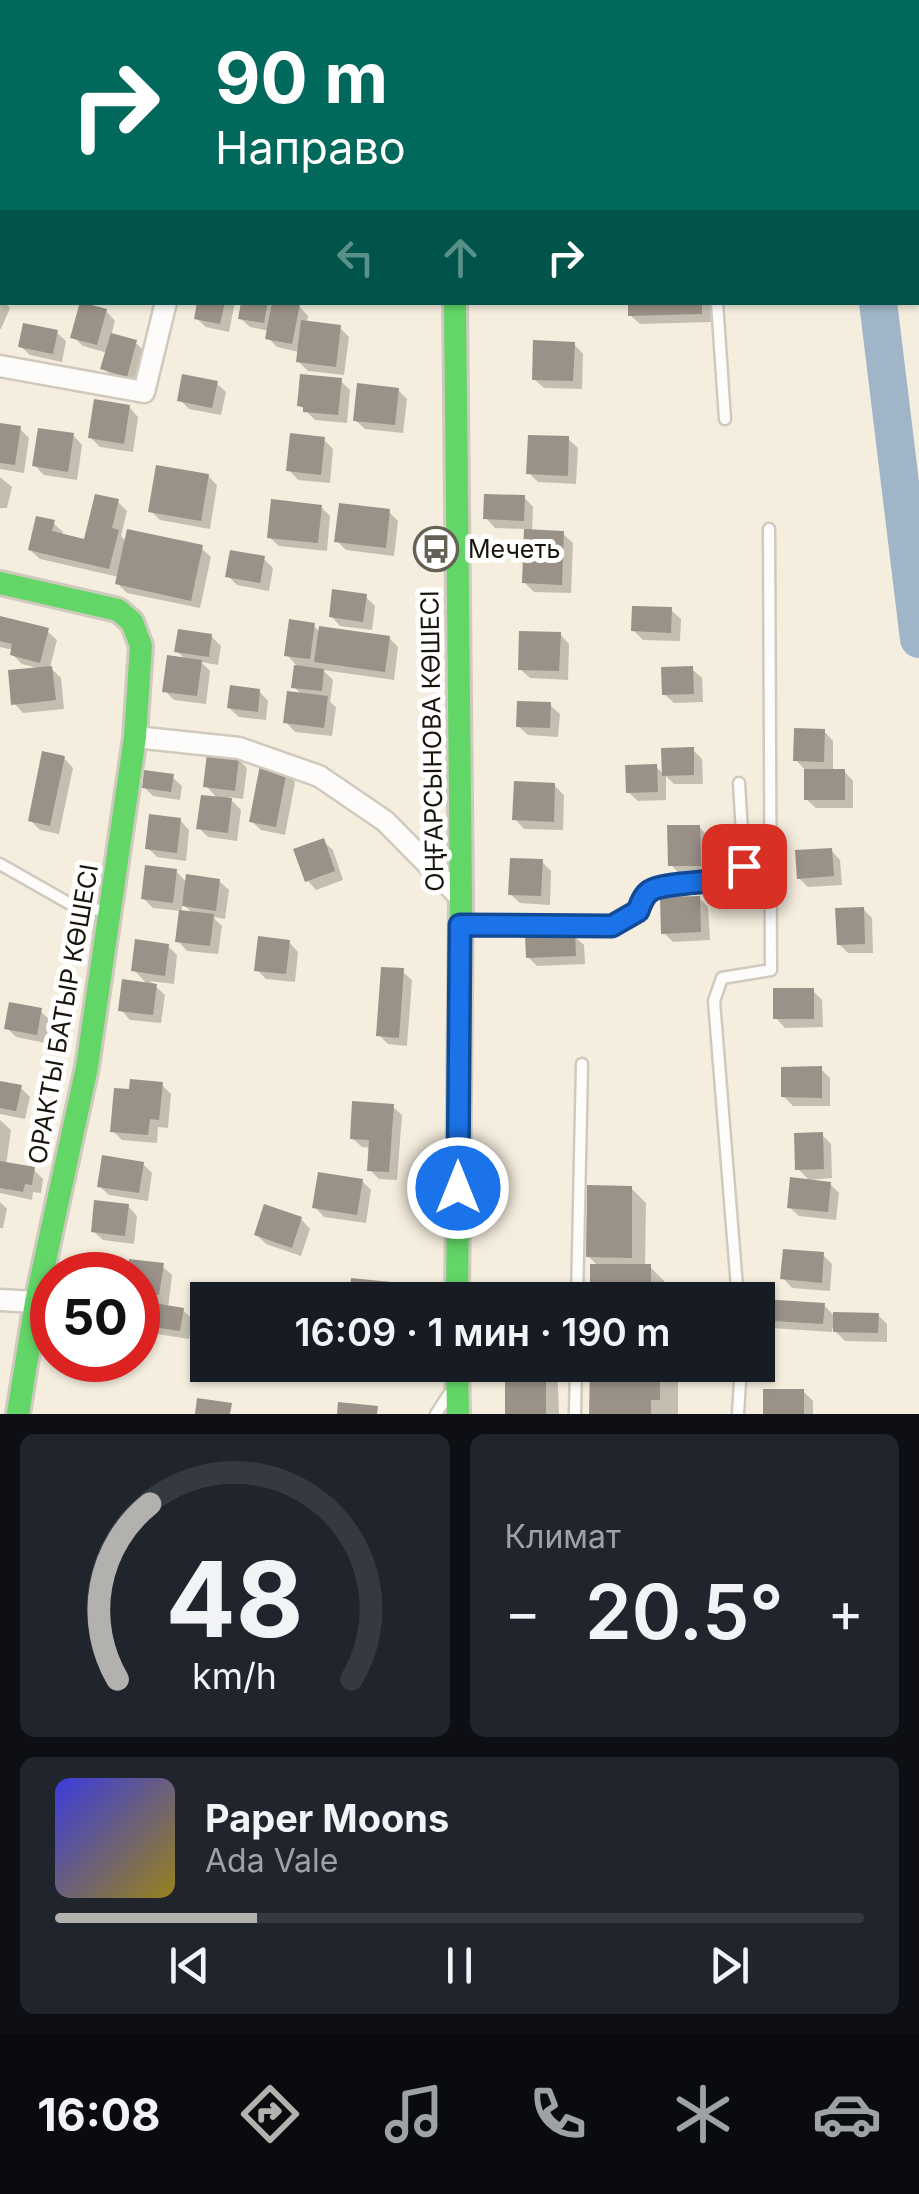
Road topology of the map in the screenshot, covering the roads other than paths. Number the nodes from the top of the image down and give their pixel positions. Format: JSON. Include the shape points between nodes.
{"nodes":[{"id":1,"x":165,"y":305,"type":"edge"},
{"id":2,"x":455,"y":305,"type":"edge"},
{"id":3,"x":717,"y":305,"type":"edge"},
{"id":4,"x":0,"y":366,"type":"edge"},
{"id":5,"x":725,"y":419,"type":"dead end"},
{"id":6,"x":768,"y":530,"type":"dead end"},
{"id":7,"x":0,"y":583,"type":"edge"},
{"id":8,"x":135,"y":737,"type":"junction"},
{"id":9,"x":740,"y":783,"type":"dead end"},
{"id":10,"x":0,"y":864,"type":"edge"},
{"id":11,"x":461,"y":898,"type":"junction"},
{"id":12,"x":110,"y":910,"type":"junction"},
{"id":13,"x":460,"y":925,"type":"junction"},
{"id":14,"x":582,"y":1064,"type":"dead end"},
{"id":15,"x":47,"y":1252,"type":"edge"},
{"id":16,"x":458,"y":1282,"type":"edge"},
{"id":17,"x":577,"y":1282,"type":"edge"},
{"id":18,"x":737,"y":1282,"type":"edge"},
{"id":19,"x":0,"y":1300,"type":"edge"},
{"id":20,"x":30,"y":1302,"type":"edge"},
{"id":21,"x":30,"y":1339,"type":"edge"},
{"id":22,"x":453,"y":1382,"type":"edge"},
{"id":23,"x":457,"y":1382,"type":"edge"},
{"id":24,"x":576,"y":1382,"type":"edge"},
{"id":25,"x":740,"y":1382,"type":"edge"},
{"id":26,"x":18,"y":1414,"type":"edge"},
{"id":27,"x":436,"y":1414,"type":"edge"},
{"id":28,"x":458,"y":1414,"type":"edge"},
{"id":29,"x":575,"y":1414,"type":"edge"},
{"id":30,"x":738,"y":1414,"type":"edge"}],
"edges":[{"from":1,"to":4,"type":"street","via":[[144,392]]},
{"from":2,"to":11,"type":"main road","name":"ОҢҒАРСЫНОВА КӨШЕСІ"},
{"from":3,"to":5,"type":"lane"},
{"from":6,"to":18,"type":"lane","via":[[772,970],[722,978],[714,1001]]},
{"from":7,"to":8,"type":"main road","name":"ОРАКТЫ БАТЫР КӨШЕСІ","via":[[118,610],[132,622],[141,646]]},
{"from":8,"to":11,"type":"street","via":[[239,748],[319,776],[384,820]]},
{"from":8,"to":12,"type":"main road","name":"ОРАКТЫ БАТЫР КӨШЕСІ"},
{"from":9,"to":13,"type":"lane","via":[[744,866],[737,877],[653,888],[638,911],[612,926]]},
{"from":10,"to":12,"type":"lane","via":[[79,910]]},
{"from":11,"to":13,"type":"main road","name":"ОҢҒАРСЫНОВА КӨШЕСІ"},
{"from":12,"to":15,"type":"main road","name":"ОРАКТЫ БАТЫР КӨШЕСІ","via":[[87,1067]]},
{"from":13,"to":16,"type":"main road","name":"ОҢҒАРСЫНОВА КӨШЕСІ"},
{"from":14,"to":17,"type":"lane"},
{"from":19,"to":20,"type":"street"},
{"from":21,"to":26,"type":"main road","name":"ОРАКТЫ БАТЫР КӨШЕСІ"},
{"from":22,"to":27,"type":"lane"},
{"from":23,"to":28,"type":"main road"},
{"from":24,"to":29,"type":"lane"},
{"from":25,"to":30,"type":"lane"}]}
